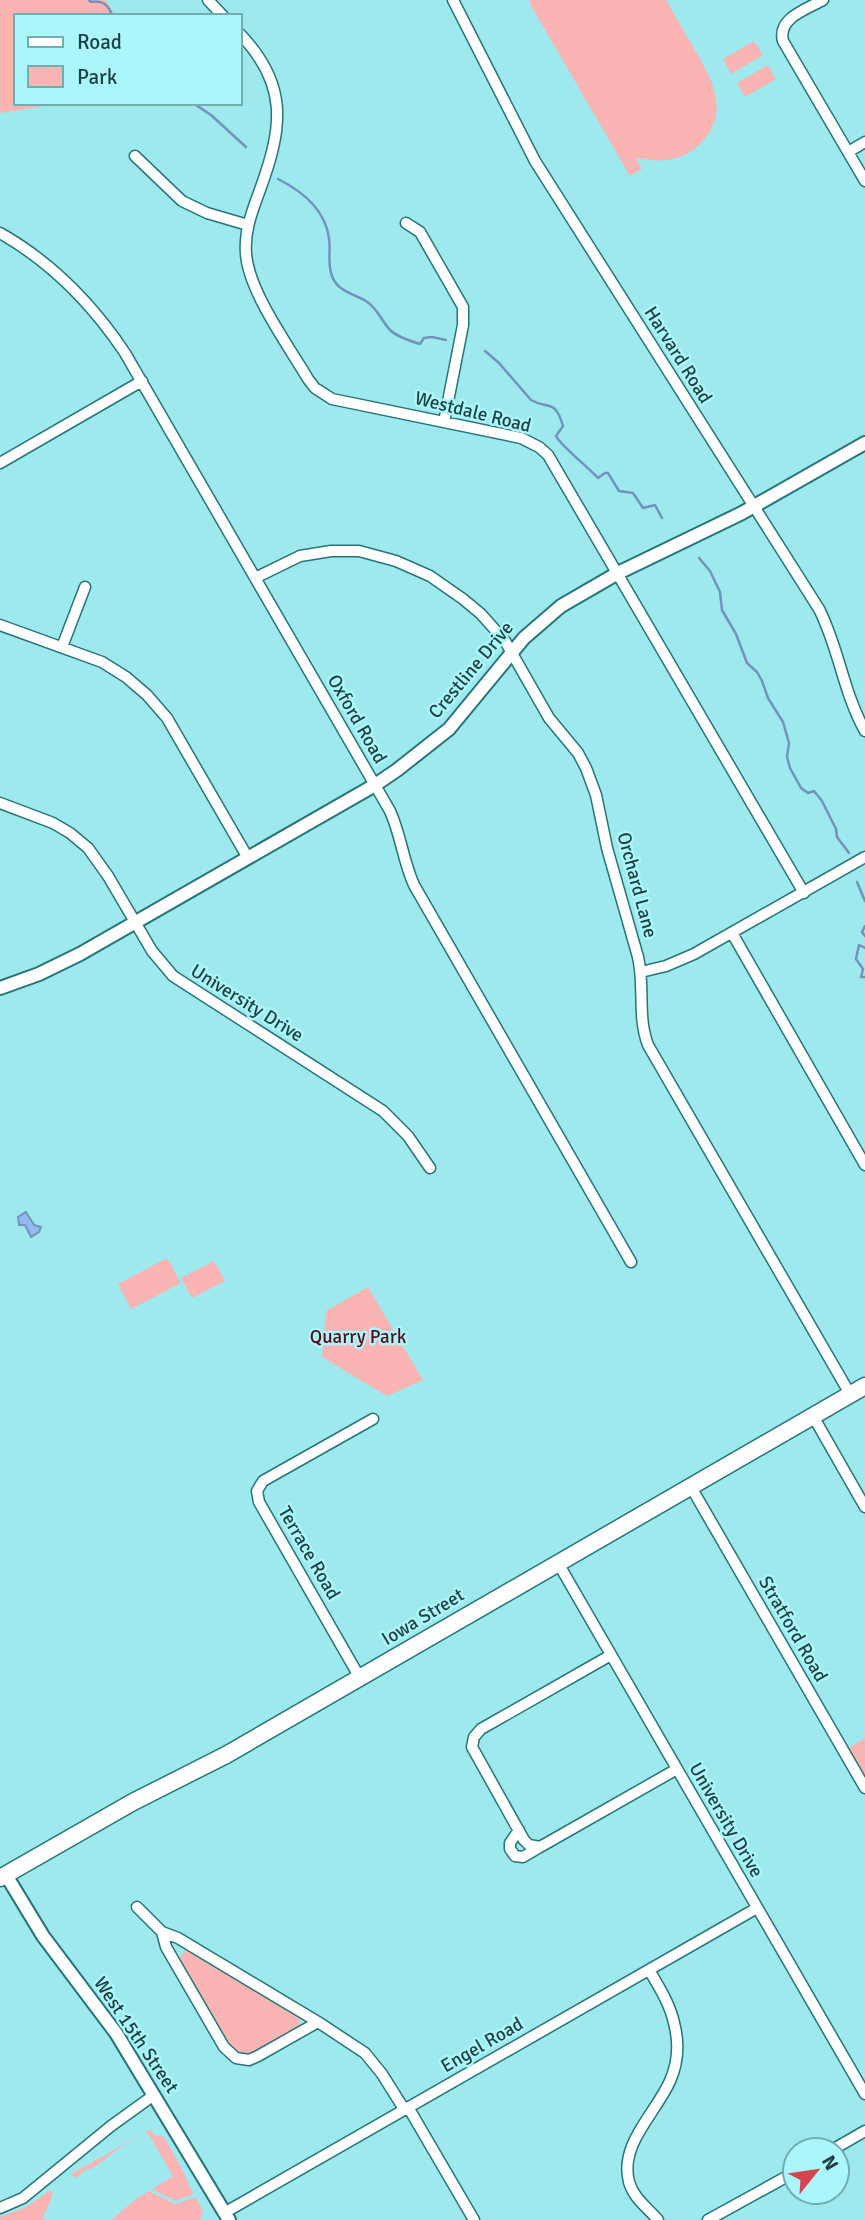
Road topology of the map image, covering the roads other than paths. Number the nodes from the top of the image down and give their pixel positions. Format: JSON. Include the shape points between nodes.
{"nodes":[{"id":1,"x":208,"y":0,"type":"edge"},
{"id":2,"x":453,"y":0,"type":"edge"},
{"id":3,"x":823,"y":0,"type":"edge"},
{"id":4,"x":221,"y":14,"type":"edge"},
{"id":5,"x":242,"y":37,"type":"edge"},
{"id":6,"x":865,"y":142,"type":"edge"},
{"id":7,"x":848,"y":152,"type":"junction"},
{"id":8,"x":135,"y":156,"type":"dead end"},
{"id":9,"x":865,"y":181,"type":"edge"},
{"id":10,"x":406,"y":223,"type":"dead end"},
{"id":11,"x":248,"y":225,"type":"junction"},
{"id":12,"x":0,"y":233,"type":"edge"},
{"id":13,"x":142,"y":381,"type":"junction"},
{"id":14,"x":444,"y":422,"type":"junction"},
{"id":15,"x":865,"y":443,"type":"edge"},
{"id":16,"x":0,"y":463,"type":"edge"},
{"id":17,"x":754,"y":507,"type":"junction"},
{"id":18,"x":618,"y":573,"type":"junction"},
{"id":19,"x":255,"y":578,"type":"junction"},
{"id":20,"x":85,"y":587,"type":"dead end"},
{"id":21,"x":0,"y":625,"type":"edge"},
{"id":22,"x":62,"y":647,"type":"junction"},
{"id":23,"x":511,"y":652,"type":"junction"},
{"id":24,"x":865,"y":731,"type":"edge"},
{"id":25,"x":375,"y":785,"type":"junction"},
{"id":26,"x":0,"y":803,"type":"edge"},
{"id":27,"x":865,"y":857,"type":"edge"},
{"id":28,"x":248,"y":858,"type":"junction"},
{"id":29,"x":804,"y":893,"type":"junction"},
{"id":30,"x":135,"y":922,"type":"junction"},
{"id":31,"x":732,"y":933,"type":"junction"},
{"id":32,"x":642,"y":972,"type":"junction"},
{"id":33,"x":0,"y":988,"type":"edge"},
{"id":34,"x":865,"y":1165,"type":"edge"},
{"id":35,"x":430,"y":1168,"type":"dead end"},
{"id":36,"x":631,"y":1262,"type":"dead end"},
{"id":37,"x":865,"y":1386,"type":"edge"},
{"id":38,"x":850,"y":1394,"type":"junction"},
{"id":39,"x":813,"y":1416,"type":"junction"},
{"id":40,"x":373,"y":1419,"type":"dead end"},
{"id":41,"x":691,"y":1487,"type":"junction"},
{"id":42,"x":865,"y":1507,"type":"edge"},
{"id":43,"x":558,"y":1563,"type":"junction"},
{"id":44,"x":611,"y":1655,"type":"junction"},
{"id":45,"x":360,"y":1678,"type":"junction"},
{"id":46,"x":677,"y":1769,"type":"junction"},
{"id":47,"x":865,"y":1788,"type":"edge"},
{"id":48,"x":519,"y":1830,"type":"junction"},
{"id":49,"x":540,"y":1847,"type":"junction"},
{"id":50,"x":3,"y":1877,"type":"edge"},
{"id":51,"x":137,"y":1907,"type":"dead end"},
{"id":52,"x":757,"y":1908,"type":"junction"},
{"id":53,"x":162,"y":1933,"type":"junction"},
{"id":54,"x":187,"y":1944,"type":"junction"},
{"id":55,"x":176,"y":1962,"type":"junction"},
{"id":56,"x":649,"y":1970,"type":"junction"},
{"id":57,"x":318,"y":2022,"type":"junction"},
{"id":58,"x":865,"y":2094,"type":"edge"},
{"id":59,"x":154,"y":2095,"type":"junction"},
{"id":60,"x":406,"y":2108,"type":"junction"},
{"id":61,"x":781,"y":2180,"type":"edge"},
{"id":62,"x":0,"y":2208,"type":"edge"},
{"id":63,"x":226,"y":2216,"type":"edge"},
{"id":64,"x":659,"y":2219,"type":"edge"},
{"id":65,"x":474,"y":2220,"type":"edge"},
{"id":66,"x":708,"y":2220,"type":"edge"}],
"edges":[{"from":1,"to":4,"type":"street"},
{"from":2,"to":17,"type":"street","name":"Harvard Road","via":[[535,161]]},
{"from":3,"to":7,"type":"street","via":[[788,21],[783,41]]},
{"from":5,"to":11,"type":"street","name":"Westdale Road","via":[[263,63],[277,105],[276,138]]},
{"from":6,"to":7,"type":"street"},
{"from":7,"to":9,"type":"street"},
{"from":8,"to":11,"type":"street","via":[[183,201],[207,214]]},
{"from":10,"to":14,"type":"street","via":[[419,232],[463,307]]},
{"from":11,"to":14,"type":"street","name":"Westdale Road","via":[[246,257],[252,282],[315,388],[332,399]]},
{"from":12,"to":13,"type":"street","name":"Oxford Road","via":[[80,296],[109,328]]},
{"from":13,"to":16,"type":"street"},
{"from":13,"to":19,"type":"street","name":"Oxford Road"},
{"from":14,"to":18,"type":"street","name":"Westdale Road","via":[[521,438],[539,447]]},
{"from":15,"to":17,"type":"street","name":"Crestline Drive"},
{"from":17,"to":18,"type":"street","name":"Crestline Drive"},
{"from":17,"to":24,"type":"street","name":"Harvard Road","via":[[819,609]]},
{"from":18,"to":23,"type":"street","name":"Crestline Drive","via":[[546,617]]},
{"from":18,"to":29,"type":"street","name":"Westdale Road"},
{"from":19,"to":23,"type":"street","name":"Orchard Lane","via":[[314,552],[375,554],[430,576],[463,598]]},
{"from":19,"to":25,"type":"street","name":"Oxford Road"},
{"from":20,"to":22,"type":"street"},
{"from":21,"to":22,"type":"street"},
{"from":22,"to":28,"type":"street","via":[[115,670],[158,707]]},
{"from":23,"to":25,"type":"street","name":"Crestline Drive","via":[[449,729]]},
{"from":23,"to":32,"type":"street","name":"Orchard Lane","via":[[591,779]]},
{"from":25,"to":28,"type":"street","name":"Crestline Drive"},
{"from":25,"to":36,"type":"street","name":"Oxford Road","via":[[395,822],[414,885]]},
{"from":26,"to":30,"type":"street","name":"University Drive","via":[[53,823],[80,840],[98,860]]},
{"from":27,"to":29,"type":"street"},
{"from":28,"to":30,"type":"street","name":"Crestline Drive"},
{"from":29,"to":31,"type":"street"},
{"from":30,"to":33,"type":"street","name":"Crestline Drive","via":[[61,963]]},
{"from":30,"to":35,"type":"street","name":"University Drive","via":[[173,976],[383,1111]]},
{"from":31,"to":32,"type":"street","via":[[676,962]]},
{"from":31,"to":34,"type":"street"},
{"from":32,"to":38,"type":"street","name":"Orchard Lane","via":[[642,1030],[648,1045]]},
{"from":37,"to":38,"type":"highway","name":"Iowa Street"},
{"from":38,"to":39,"type":"highway","name":"Iowa Street"},
{"from":39,"to":41,"type":"highway","name":"Iowa Street"},
{"from":39,"to":42,"type":"street"},
{"from":40,"to":45,"type":"street","name":"Terrace Road","via":[[263,1481],[257,1491],[259,1502]]},
{"from":41,"to":43,"type":"highway","name":"Iowa Street"},
{"from":41,"to":47,"type":"street","name":"Stratford Road"},
{"from":43,"to":44,"type":"street","name":"University Drive"},
{"from":43,"to":45,"type":"highway","name":"Iowa Street"},
{"from":44,"to":46,"type":"street","name":"University Drive"},
{"from":44,"to":48,"type":"street","via":[[481,1729],[472,1741]]},
{"from":45,"to":50,"type":"highway","name":"Iowa Street"},
{"from":46,"to":49,"type":"street"},
{"from":46,"to":52,"type":"street","name":"University Drive"},
{"from":48,"to":49,"type":"street","via":[[529,1845]]},
{"from":48,"to":49,"type":"street","via":[[510,1843],[515,1856],[523,1857]]},
{"from":50,"to":59,"type":"street","name":"West 15th Street","via":[[116,2033]]},
{"from":51,"to":53,"type":"street"},
{"from":52,"to":56,"type":"street","name":"Engel Road"},
{"from":52,"to":58,"type":"street","name":"University Drive"},
{"from":53,"to":54,"type":"street"},
{"from":53,"to":55,"type":"street"},
{"from":54,"to":55,"type":"street","via":[[176,1955]]},
{"from":54,"to":57,"type":"street"},
{"from":55,"to":57,"type":"street","via":[[224,2047],[236,2059],[258,2056]]},
{"from":56,"to":60,"type":"street","name":"Engel Road"},
{"from":56,"to":64,"type":"street","via":[[669,2005],[677,2053],[670,2081],[630,2151],[628,2169],[638,2200]]},
{"from":57,"to":60,"type":"street","via":[[365,2053]]},
{"from":59,"to":62,"type":"street","via":[[32,2191]]},
{"from":59,"to":63,"type":"street","name":"West 15th Street"},
{"from":60,"to":63,"type":"street","name":"Engel Road"},
{"from":60,"to":65,"type":"street"},
{"from":61,"to":66,"type":"street"}]}
